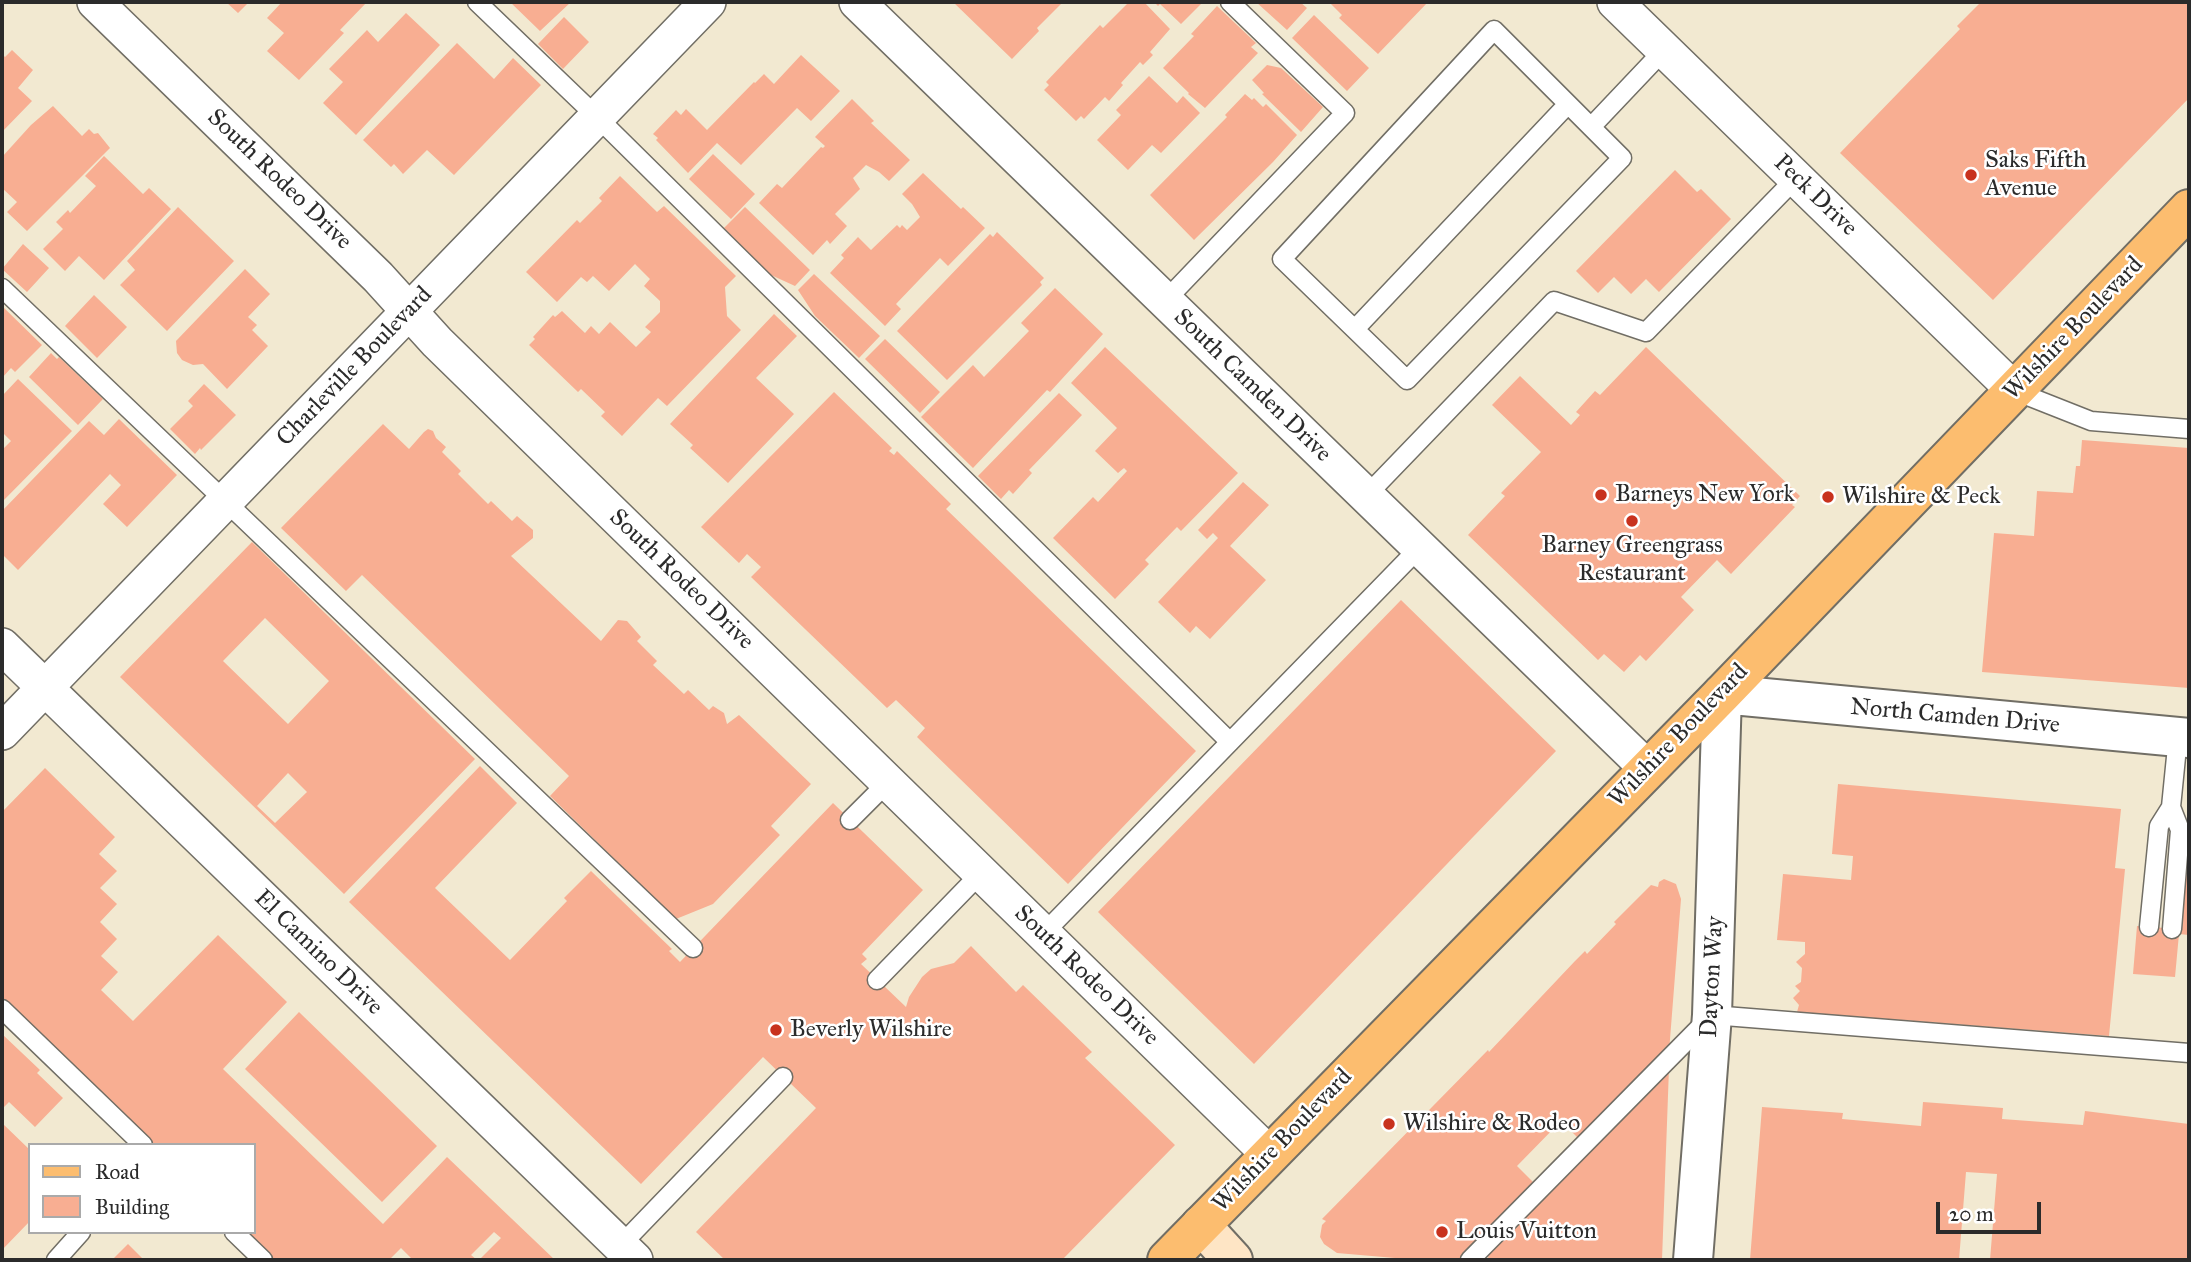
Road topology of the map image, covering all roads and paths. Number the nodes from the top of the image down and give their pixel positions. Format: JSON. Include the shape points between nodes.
{"nodes":[{"id":1,"x":95,"y":2,"type":"edge"},
{"id":2,"x":477,"y":2,"type":"edge"},
{"id":3,"x":708,"y":2,"type":"edge"},
{"id":4,"x":857,"y":2,"type":"edge"},
{"id":5,"x":1230,"y":2,"type":"edge"},
{"id":6,"x":1617,"y":3,"type":"edge"},
{"id":7,"x":1664,"y":50,"type":"junction"},
{"id":8,"x":1568,"y":104,"type":"junction"},
{"id":9,"x":597,"y":117,"type":"junction"},
{"id":10,"x":1591,"y":127,"type":"junction"},
{"id":11,"x":1796,"y":178,"type":"junction"},
{"id":12,"x":2189,"y":209,"type":"edge"},
{"id":13,"x":2,"y":288,"type":"edge"},
{"id":14,"x":1165,"y":301,"type":"junction"},
{"id":15,"x":409,"y":311,"type":"junction"},
{"id":16,"x":1355,"y":329,"type":"junction"},
{"id":17,"x":2015,"y":391,"type":"junction"},
{"id":18,"x":2189,"y":429,"type":"edge"},
{"id":19,"x":1366,"y":496,"type":"junction"},
{"id":20,"x":224,"y":503,"type":"junction"},
{"id":21,"x":1420,"y":547,"type":"junction"},
{"id":22,"x":2,"y":646,"type":"edge"},
{"id":23,"x":44,"y":688,"type":"junction"},
{"id":24,"x":1722,"y":694,"type":"junction"},
{"id":25,"x":2,"y":732,"type":"edge"},
{"id":26,"x":2184,"y":738,"type":"edge"},
{"id":27,"x":1230,"y":742,"type":"junction"},
{"id":28,"x":1648,"y":769,"type":"junction"},
{"id":29,"x":888,"y":782,"type":"junction"},
{"id":30,"x":2171,"y":807,"type":"junction"},
{"id":31,"x":850,"y":820,"type":"dead end"},
{"id":32,"x":981,"y":873,"type":"junction"},
{"id":33,"x":2149,"y":927,"type":"dead end"},
{"id":34,"x":2172,"y":929,"type":"dead end"},
{"id":35,"x":1043,"y":934,"type":"junction"},
{"id":36,"x":693,"y":948,"type":"dead end"},
{"id":37,"x":877,"y":979,"type":"dead end"},
{"id":38,"x":2,"y":1009,"type":"edge"},
{"id":39,"x":1712,"y":1016,"type":"junction"},
{"id":40,"x":2189,"y":1053,"type":"edge"},
{"id":41,"x":783,"y":1077,"type":"dead end"},
{"id":42,"x":124,"y":1136,"type":"edge"},
{"id":43,"x":1270,"y":1155,"type":"junction"},
{"id":44,"x":1201,"y":1225,"type":"junction"},
{"id":45,"x":79,"y":1234,"type":"edge"},
{"id":46,"x":236,"y":1234,"type":"edge"},
{"id":47,"x":628,"y":1253,"type":"edge"},
{"id":48,"x":56,"y":1260,"type":"edge"},
{"id":49,"x":263,"y":1260,"type":"edge"},
{"id":50,"x":1167,"y":1260,"type":"edge"},
{"id":51,"x":1233,"y":1260,"type":"edge"},
{"id":52,"x":1471,"y":1260,"type":"edge"},
{"id":53,"x":1693,"y":1260,"type":"edge"}],
"edges":[{"from":1,"to":15,"type":"street","name":"South Rodeo Drive"},
{"from":2,"to":9,"type":"lane"},
{"from":3,"to":9,"type":"street","name":"Charleville Boulevard"},
{"from":4,"to":14,"type":"street","name":"South Camden Drive"},
{"from":5,"to":14,"type":"lane","via":[[1345,114]]},
{"from":6,"to":7,"type":"street","name":"Peck Drive"},
{"from":7,"to":10,"type":"lane"},
{"from":7,"to":11,"type":"street","name":"Peck Drive"},
{"from":8,"to":10,"type":"lane"},
{"from":8,"to":16,"type":"lane"},
{"from":8,"to":16,"type":"lane","via":[[1494,30],[1282,259]]},
{"from":9,"to":15,"type":"street","name":"Charleville Boulevard"},
{"from":9,"to":27,"type":"lane"},
{"from":10,"to":16,"type":"lane","via":[[1622,158],[1408,380]]},
{"from":11,"to":17,"type":"street","name":"Peck Drive"},
{"from":11,"to":19,"type":"lane","via":[[1647,332],[1554,300]]},
{"from":12,"to":17,"type":"main road","name":"Wilshire Boulevard"},
{"from":13,"to":20,"type":"lane"},
{"from":14,"to":19,"type":"street","name":"South Camden Drive"},
{"from":15,"to":20,"type":"street","name":"Charleville Boulevard"},
{"from":15,"to":29,"type":"street","name":"South Rodeo Drive"},
{"from":17,"to":18,"type":"lane","via":[[2091,421]]},
{"from":17,"to":24,"type":"main road","name":"Wilshire Boulevard"},
{"from":19,"to":21,"type":"street","name":"South Camden Drive"},
{"from":20,"to":23,"type":"street","name":"Charleville Boulevard"},
{"from":20,"to":36,"type":"lane"},
{"from":21,"to":27,"type":"lane"},
{"from":21,"to":28,"type":"street","name":"South Camden Drive"},
{"from":22,"to":23,"type":"street","name":"El Camino Drive"},
{"from":23,"to":25,"type":"street","name":"Charleville Boulevard"},
{"from":23,"to":47,"type":"street","name":"El Camino Drive"},
{"from":24,"to":26,"type":"street","name":"North Camden Drive"},
{"from":24,"to":28,"type":"main road","name":"Wilshire Boulevard"},
{"from":24,"to":39,"type":"street","name":"Dayton Way"},
{"from":26,"to":30,"type":"lane"},
{"from":27,"to":35,"type":"lane"},
{"from":28,"to":43,"type":"main road","name":"Wilshire Boulevard"},
{"from":29,"to":31,"type":"lane"},
{"from":29,"to":32,"type":"street","name":"South Rodeo Drive"},
{"from":30,"to":33,"type":"lane","via":[[2159,826]]},
{"from":30,"to":34,"type":"lane","via":[[2180,830]]},
{"from":32,"to":35,"type":"street","name":"South Rodeo Drive"},
{"from":32,"to":37,"type":"lane"},
{"from":35,"to":43,"type":"street","name":"South Rodeo Drive"},
{"from":38,"to":42,"type":"lane"},
{"from":39,"to":40,"type":"lane"},
{"from":39,"to":52,"type":"lane"},
{"from":39,"to":53,"type":"street","name":"Dayton Way"},
{"from":41,"to":47,"type":"lane"},
{"from":43,"to":44,"type":"main road","name":"Wilshire Boulevard"},
{"from":44,"to":50,"type":"main road","name":"Wilshire Boulevard"},
{"from":44,"to":51,"type":"main road"},
{"from":45,"to":48,"type":"lane"},
{"from":46,"to":49,"type":"lane"}]}
